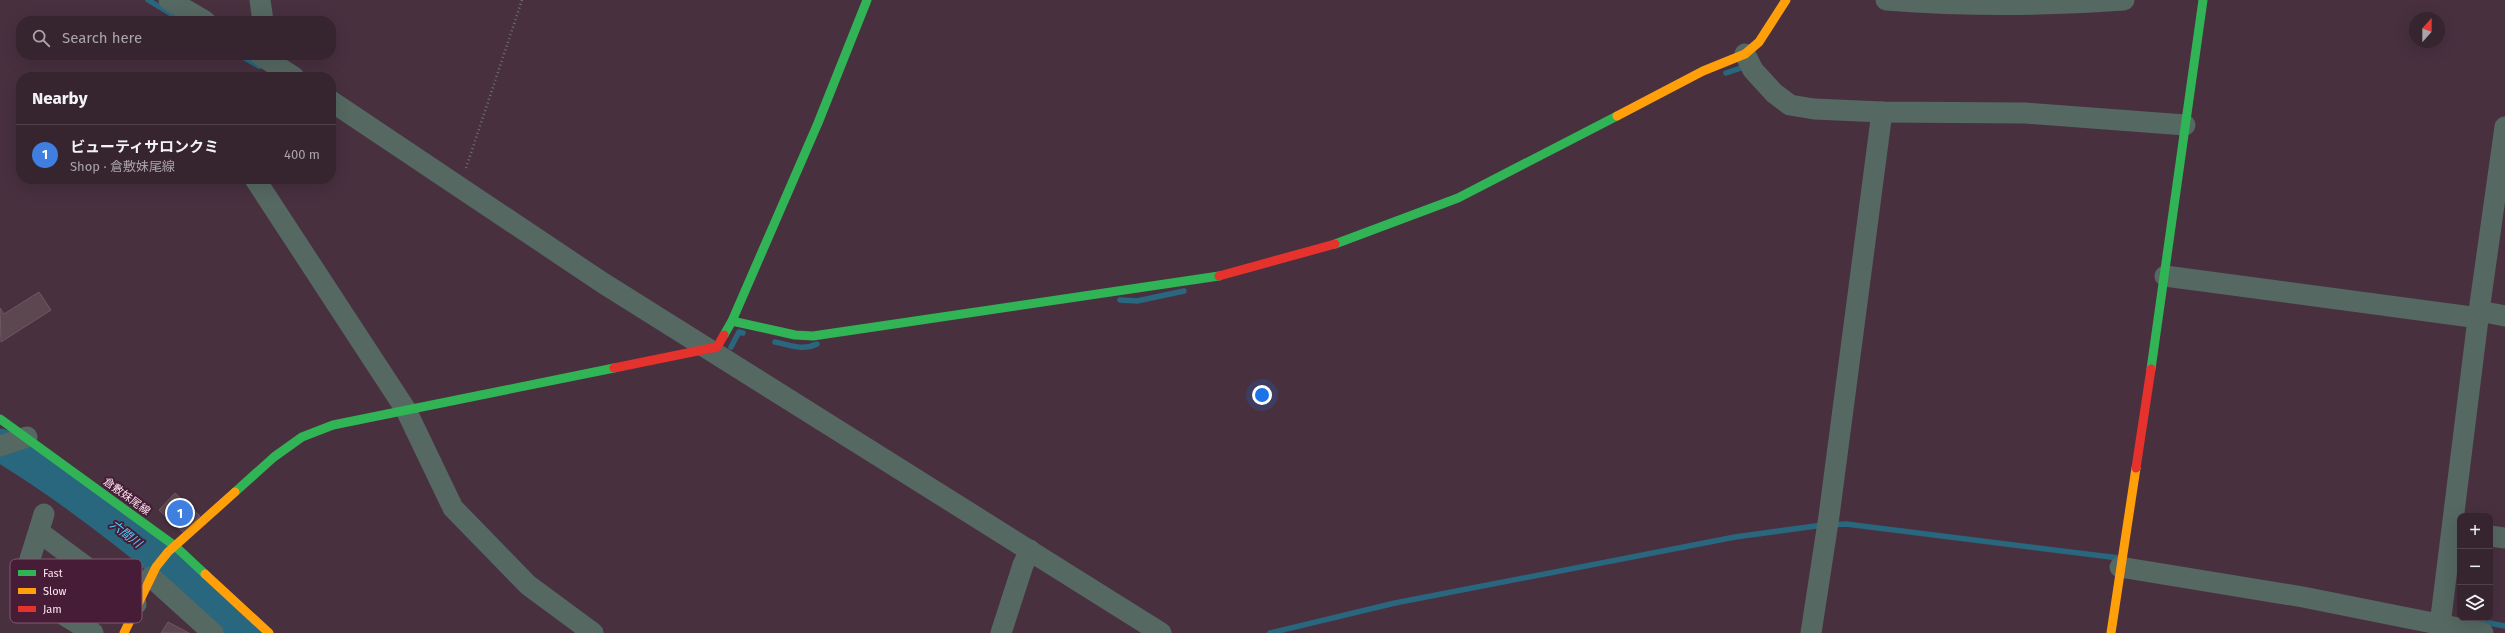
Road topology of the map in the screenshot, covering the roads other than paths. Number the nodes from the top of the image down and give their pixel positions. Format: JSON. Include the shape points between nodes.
{"nodes":[{"id":1,"x":169,"y":0,"type":"edge"},
{"id":2,"x":260,"y":0,"type":"edge"},
{"id":3,"x":867,"y":0,"type":"edge"},
{"id":4,"x":1786,"y":0,"type":"edge"},
{"id":5,"x":1886,"y":0,"type":"edge"},
{"id":6,"x":2124,"y":0,"type":"edge"},
{"id":7,"x":2203,"y":0,"type":"edge"},
{"id":8,"x":196,"y":16,"type":"edge"},
{"id":9,"x":262,"y":16,"type":"edge"},
{"id":10,"x":1745,"y":54,"type":"junction"},
{"id":11,"x":267,"y":62,"type":"edge"},
{"id":12,"x":285,"y":72,"type":"edge"},
{"id":13,"x":336,"y":104,"type":"edge"},
{"id":14,"x":1882,"y":112,"type":"junction"},
{"id":15,"x":2185,"y":125,"type":"junction"},
{"id":16,"x":2505,"y":127,"type":"edge"},
{"id":17,"x":258,"y":184,"type":"edge"},
{"id":18,"x":2165,"y":276,"type":"junction"},
{"id":19,"x":2479,"y":314,"type":"junction"},
{"id":20,"x":2505,"y":316,"type":"edge"},
{"id":21,"x":732,"y":321,"type":"junction"},
{"id":22,"x":707,"y":350,"type":"junction"},
{"id":23,"x":406,"y":410,"type":"junction"},
{"id":24,"x":0,"y":418,"type":"edge"},
{"id":25,"x":15,"y":441,"type":"edge"},
{"id":26,"x":2459,"y":513,"type":"edge"},
{"id":27,"x":2457,"y":530,"type":"edge"},
{"id":28,"x":2493,"y":536,"type":"edge"},
{"id":29,"x":2505,"y":538,"type":"edge"},
{"id":30,"x":172,"y":549,"type":"junction"},
{"id":31,"x":1027,"y":557,"type":"junction"},
{"id":32,"x":31,"y":559,"type":"edge"},
{"id":33,"x":84,"y":559,"type":"edge"},
{"id":34,"x":2121,"y":561,"type":"junction"},
{"id":35,"x":154,"y":572,"type":"junction"},
{"id":36,"x":142,"y":593,"type":"edge"},
{"id":37,"x":2441,"y":622,"type":"edge"},
{"id":38,"x":77,"y":623,"type":"edge"},
{"id":39,"x":128,"y":623,"type":"edge"},
{"id":40,"x":93,"y":633,"type":"edge"},
{"id":41,"x":124,"y":633,"type":"edge"},
{"id":42,"x":214,"y":633,"type":"edge"},
{"id":43,"x":269,"y":633,"type":"edge"},
{"id":44,"x":593,"y":633,"type":"edge"},
{"id":45,"x":1001,"y":633,"type":"edge"},
{"id":46,"x":1161,"y":633,"type":"edge"},
{"id":47,"x":1811,"y":633,"type":"edge"},
{"id":48,"x":2111,"y":633,"type":"edge"},
{"id":49,"x":2483,"y":633,"type":"edge"}],
"edges":[{"from":1,"to":8,"type":"street"},
{"from":2,"to":9,"type":"street"},
{"from":3,"to":21,"type":"street","via":[[818,123]]},
{"from":4,"to":10,"type":"street","via":[[1758,42]]},
{"from":5,"to":6,"type":"street","via":[[1936,4],[2080,4]]},
{"from":7,"to":15,"type":"street"},
{"from":10,"to":14,"type":"street","via":[[1753,70],[1774,93],[1790,105],[1814,109]]},
{"from":10,"to":21,"type":"street","via":[[1703,71],[1458,198],[1347,240],[1228,274],[813,336],[795,335]]},
{"from":11,"to":12,"type":"street"},
{"from":13,"to":22,"type":"street"},
{"from":14,"to":15,"type":"street","via":[[2025,113]]},
{"from":14,"to":47,"type":"street"},
{"from":15,"to":18,"type":"street"},
{"from":16,"to":19,"type":"street"},
{"from":17,"to":23,"type":"street"},
{"from":18,"to":19,"type":"street"},
{"from":18,"to":34,"type":"street"},
{"from":19,"to":20,"type":"street"},
{"from":19,"to":26,"type":"street"},
{"from":21,"to":22,"type":"street","via":[[717,347]]},
{"from":22,"to":23,"type":"street"},
{"from":22,"to":31,"type":"street"},
{"from":23,"to":30,"type":"street","via":[[333,424],[302,437],[274,457]]},
{"from":23,"to":44,"type":"street","via":[[454,508],[528,585]]},
{"from":24,"to":25,"type":"street","name":"倉敷妹尾線"},
{"from":25,"to":30,"type":"street","name":"倉敷妹尾線"},
{"from":27,"to":37,"type":"street"},
{"from":28,"to":29,"type":"street"},
{"from":30,"to":35,"type":"street"},
{"from":30,"to":43,"type":"street","name":"倉敷妹尾線"},
{"from":31,"to":45,"type":"street"},
{"from":31,"to":46,"type":"street"},
{"from":32,"to":33,"type":"street","via":[[42,523]]},
{"from":34,"to":37,"type":"street"},
{"from":34,"to":48,"type":"street"},
{"from":35,"to":36,"type":"street"},
{"from":35,"to":42,"type":"street"},
{"from":37,"to":49,"type":"street"},
{"from":38,"to":40,"type":"street"},
{"from":39,"to":41,"type":"street"}]}
